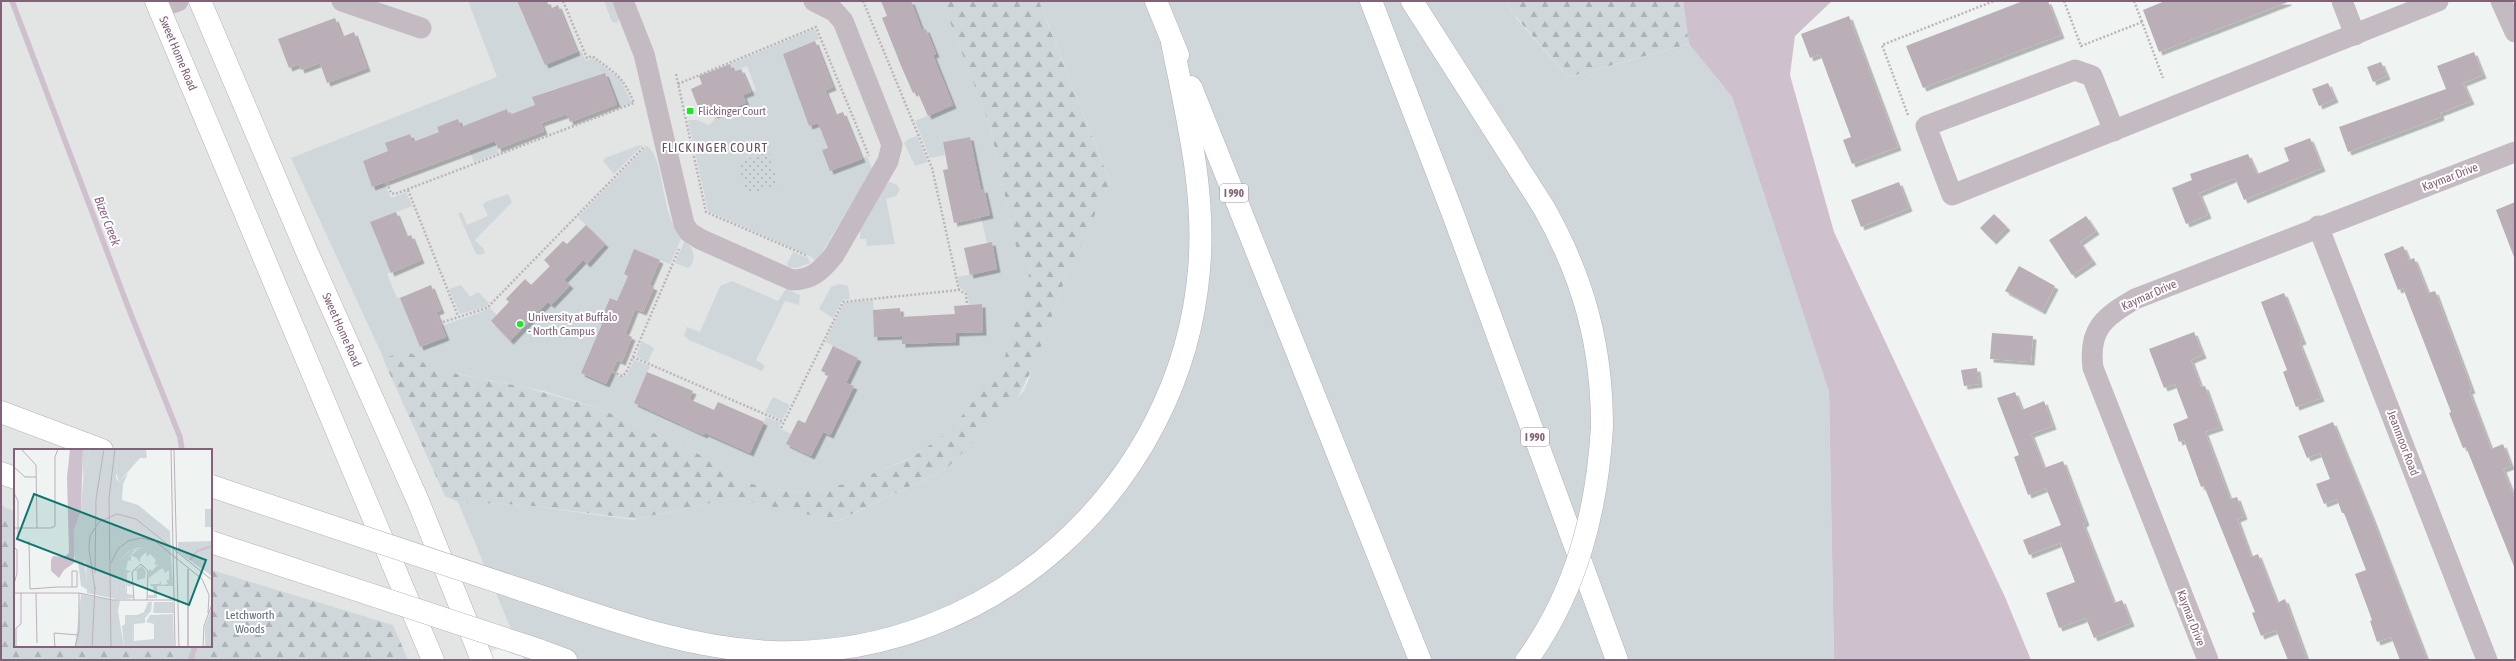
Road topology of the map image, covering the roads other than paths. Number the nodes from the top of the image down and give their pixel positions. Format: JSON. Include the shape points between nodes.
{"nodes":[{"id":1,"x":200,"y":1,"type":"edge"},
{"id":2,"x":342,"y":1,"type":"edge"},
{"id":3,"x":623,"y":1,"type":"edge"},
{"id":4,"x":814,"y":1,"type":"edge"},
{"id":5,"x":1156,"y":1,"type":"edge"},
{"id":6,"x":1371,"y":1,"type":"edge"},
{"id":7,"x":1412,"y":1,"type":"edge"},
{"id":8,"x":2342,"y":1,"type":"edge"},
{"id":9,"x":2438,"y":1,"type":"edge"},
{"id":10,"x":2501,"y":1,"type":"edge"},
{"id":11,"x":164,"y":3,"type":"edge"},
{"id":12,"x":421,"y":28,"type":"dead end"},
{"id":13,"x":2514,"y":29,"type":"edge"},
{"id":14,"x":2355,"y":35,"type":"junction"},
{"id":15,"x":1172,"y":42,"type":"junction"},
{"id":16,"x":2114,"y":131,"type":"junction"},
{"id":17,"x":2515,"y":152,"type":"edge"},
{"id":18,"x":2318,"y":226,"type":"junction"},
{"id":19,"x":1,"y":412,"type":"edge"},
{"id":20,"x":98,"y":449,"type":"edge"},
{"id":21,"x":1,"y":473,"type":"edge"},
{"id":22,"x":14,"y":478,"type":"edge"},
{"id":23,"x":212,"y":486,"type":"edge"},
{"id":24,"x":212,"y":542,"type":"edge"},
{"id":25,"x":433,"y":660,"type":"edge"},
{"id":26,"x":482,"y":660,"type":"edge"},
{"id":27,"x":566,"y":660,"type":"edge"},
{"id":28,"x":1420,"y":660,"type":"edge"},
{"id":29,"x":1527,"y":660,"type":"edge"},
{"id":30,"x":1617,"y":660,"type":"edge"},
{"id":31,"x":2208,"y":660,"type":"edge"},
{"id":32,"x":2487,"y":660,"type":"edge"}],
"edges":[{"from":1,"to":26,"type":"main road","name":"Sweet Home Road","via":[[278,186],[418,501]]},
{"from":2,"to":12,"type":"street"},
{"from":3,"to":4,"type":"street","via":[[644,54],[680,214],[689,232],[792,280],[803,280],[824,268],[834,255],[891,153],[891,138],[840,16]]},
{"from":5,"to":15,"type":"main road","number":"I 990"},
{"from":6,"to":30,"type":"main road","number":"I 990","via":[[1456,222]]},
{"from":7,"to":29,"type":"main road","bridge":true,"via":[[1544,208],[1573,266],[1594,333],[1602,387],[1602,427],[1596,495],[1583,545],[1566,592]]},
{"from":8,"to":14,"type":"street"},
{"from":9,"to":14,"type":"street"},
{"from":10,"to":13,"type":"street"},
{"from":11,"to":25,"type":"main road","name":"Sweet Home Road"},
{"from":14,"to":16,"type":"street"},
{"from":15,"to":23,"type":"main road","bridge":true,"via":[[1200,191],[1201,251],[1192,324],[1169,393],[1139,453],[1106,499],[1055,550],[998,592],[939,622],[885,640],[814,652],[756,651],[704,644],[631,626]]},
{"from":15,"to":28,"type":"main road","number":"I 990","via":[[1296,344]]},
{"from":16,"to":16,"type":"street","via":[[2092,76],[2075,70],[1926,126],[1952,195]]},
{"from":17,"to":18,"type":"street","name":"Kaymar Drive"},
{"from":18,"to":31,"type":"street","name":"Kaymar Drive","via":[[2135,298],[2110,313],[2100,324],[2093,339],[2093,368]]},
{"from":18,"to":32,"type":"street","name":"Jeanmoor Road"},
{"from":19,"to":20,"type":"main road"},
{"from":21,"to":22,"type":"main road"},
{"from":24,"to":27,"type":"main road","bridge":true}]}
